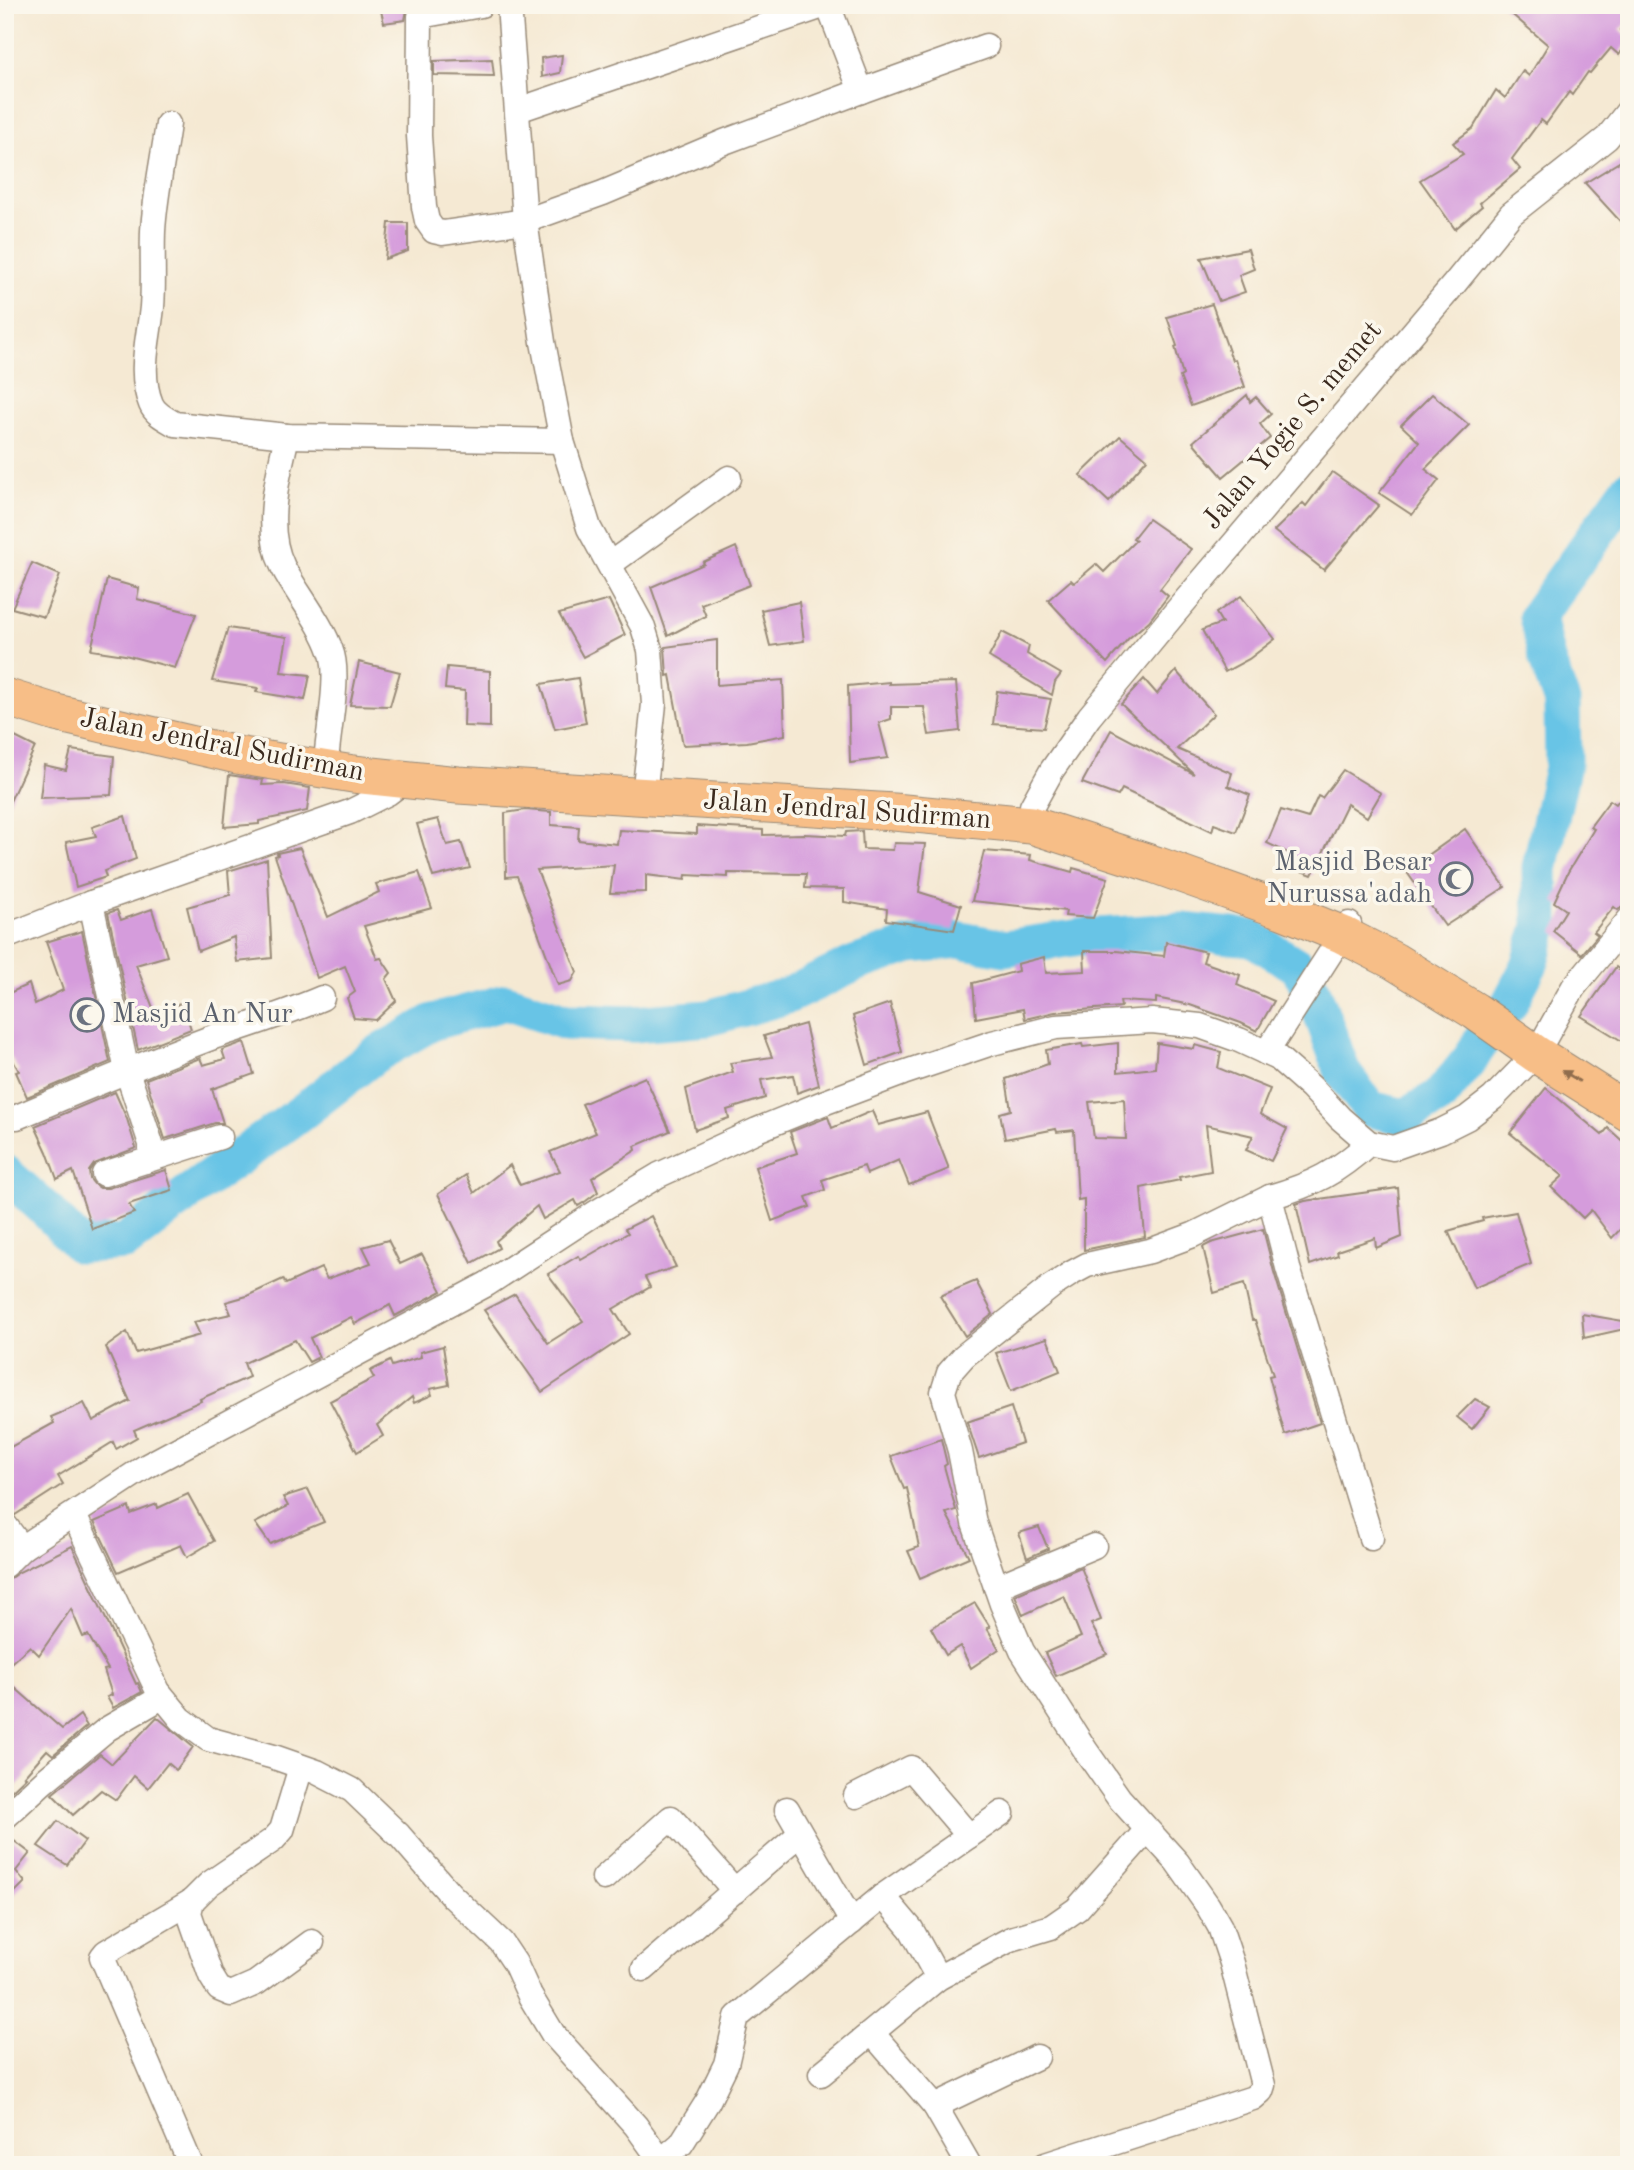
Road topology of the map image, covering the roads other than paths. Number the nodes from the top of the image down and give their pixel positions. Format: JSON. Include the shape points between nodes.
{"nodes":[{"id":1,"x":481,"y":5,"type":"edge"},
{"id":2,"x":509,"y":5,"type":"edge"},
{"id":3,"x":827,"y":5,"type":"edge"},
{"id":4,"x":419,"y":11,"type":"edge"},
{"id":5,"x":986,"y":46,"type":"dead end"},
{"id":6,"x":861,"y":91,"type":"junction"},
{"id":7,"x":518,"y":110,"type":"junction"},
{"id":8,"x":1629,"y":110,"type":"edge"},
{"id":9,"x":168,"y":124,"type":"dead end"},
{"id":10,"x":525,"y":221,"type":"junction"},
{"id":11,"x":287,"y":436,"type":"junction"},
{"id":12,"x":562,"y":442,"type":"junction"},
{"id":13,"x":730,"y":478,"type":"dead end"},
{"id":14,"x":610,"y":565,"type":"junction"},
{"id":15,"x":5,"y":678,"type":"edge"},
{"id":16,"x":5,"y":697,"type":"edge"},
{"id":17,"x":327,"y":752,"type":"junction"},
{"id":18,"x":408,"y":771,"type":"junction"},
{"id":19,"x":646,"y":777,"type":"junction"},
{"id":20,"x":1031,"y":816,"type":"junction"},
{"id":21,"x":91,"y":903,"type":"junction"},
{"id":22,"x":1629,"y":920,"type":"edge"},
{"id":23,"x":1347,"y":927,"type":"junction"},
{"id":24,"x":5,"y":937,"type":"edge"},
{"id":25,"x":322,"y":998,"type":"dead end"},
{"id":26,"x":1531,"y":1036,"type":"junction"},
{"id":27,"x":1266,"y":1053,"type":"junction"},
{"id":28,"x":127,"y":1071,"type":"junction"},
{"id":29,"x":1629,"y":1084,"type":"edge"},
{"id":30,"x":1629,"y":1113,"type":"edge"},
{"id":31,"x":17,"y":1117,"type":"dead end"},
{"id":32,"x":220,"y":1138,"type":"dead end"},
{"id":33,"x":1369,"y":1143,"type":"junction"},
{"id":34,"x":145,"y":1161,"type":"junction"},
{"id":35,"x":104,"y":1174,"type":"dead end"},
{"id":36,"x":1270,"y":1196,"type":"junction"},
{"id":37,"x":74,"y":1516,"type":"junction"},
{"id":38,"x":5,"y":1525,"type":"edge"},
{"id":39,"x":1371,"y":1538,"type":"dead end"},
{"id":40,"x":1094,"y":1546,"type":"dead end"},
{"id":41,"x":14,"y":1557,"type":"edge"},
{"id":42,"x":996,"y":1587,"type":"junction"},
{"id":43,"x":162,"y":1697,"type":"junction"},
{"id":44,"x":302,"y":1767,"type":"junction"},
{"id":45,"x":856,"y":1796,"type":"dead end"},
{"id":46,"x":787,"y":1809,"type":"dead end"},
{"id":47,"x":1002,"y":1813,"type":"dead end"},
{"id":48,"x":5,"y":1817,"type":"edge"},
{"id":49,"x":1147,"y":1830,"type":"junction"},
{"id":50,"x":800,"y":1834,"type":"junction"},
{"id":51,"x":969,"y":1836,"type":"junction"},
{"id":52,"x":604,"y":1878,"type":"dead end"},
{"id":53,"x":735,"y":1891,"type":"junction"},
{"id":54,"x":883,"y":1896,"type":"junction"},
{"id":55,"x":192,"y":1901,"type":"junction"},
{"id":56,"x":852,"y":1922,"type":"junction"},
{"id":57,"x":312,"y":1942,"type":"dead end"},
{"id":58,"x":644,"y":1969,"type":"dead end"},
{"id":59,"x":938,"y":1978,"type":"junction"},
{"id":60,"x":872,"y":2033,"type":"junction"},
{"id":61,"x":1037,"y":2057,"type":"dead end"},
{"id":62,"x":821,"y":2074,"type":"dead end"},
{"id":63,"x":935,"y":2106,"type":"junction"},
{"id":64,"x":663,"y":2162,"type":"edge"},
{"id":65,"x":191,"y":2165,"type":"edge"},
{"id":66,"x":970,"y":2165,"type":"edge"},
{"id":67,"x":1045,"y":2165,"type":"edge"}],
"edges":[{"from":1,"to":4,"type":"street"},
{"from":2,"to":7,"type":"street"},
{"from":3,"to":6,"type":"street"},
{"from":3,"to":7,"type":"street"},
{"from":4,"to":10,"type":"street","via":[[419,136],[427,221],[443,233]]},
{"from":5,"to":6,"type":"street"},
{"from":6,"to":10,"type":"street"},
{"from":7,"to":10,"type":"street"},
{"from":8,"to":20,"type":"street","name":"Jalan Yogie S. memet","via":[[1607,138],[1511,214],[1089,717],[1052,770]]},
{"from":9,"to":11,"type":"street","via":[[153,231],[152,307],[146,343],[152,406],[175,424]]},
{"from":10,"to":12,"type":"street"},
{"from":11,"to":12,"type":"street"},
{"from":11,"to":17,"type":"street","via":[[273,520],[274,544],[332,652]]},
{"from":12,"to":14,"type":"street","via":[[589,528]]},
{"from":13,"to":14,"type":"street"},
{"from":14,"to":19,"type":"street","via":[[650,650],[654,704]]},
{"from":15,"to":17,"type":"highway","name":"Jalan Jendral Sudirman"},
{"from":16,"to":18,"type":"highway","name":"Jalan Jendral Sudirman","via":[[237,755],[353,774]]},
{"from":17,"to":18,"type":"highway","name":"Jalan Jendral Sudirman"},
{"from":18,"to":19,"type":"highway","name":"Jalan Jendral Sudirman"},
{"from":18,"to":20,"type":"highway","name":"Jalan Jendral Sudirman","via":[[458,785]]},
{"from":18,"to":21,"type":"street","via":[[377,799],[350,813]]},
{"from":19,"to":20,"type":"highway","name":"Jalan Jendral Sudirman","via":[[810,783]]},
{"from":20,"to":23,"type":"highway","name":"Jalan Jendral Sudirman","via":[[1233,873],[1321,905]]},
{"from":21,"to":24,"type":"street"},
{"from":21,"to":28,"type":"street"},
{"from":22,"to":26,"type":"street"},
{"from":23,"to":26,"type":"highway","name":"Jalan Jendral Sudirman","via":[[1379,931],[1447,967],[1482,1003]]},
{"from":23,"to":27,"type":"street"},
{"from":25,"to":28,"type":"street"},
{"from":26,"to":29,"type":"highway","name":"Jalan Jendral Sudirman"},
{"from":30,"to":26,"type":"highway","name":"Jalan Jendral Sudirman","one_way":true},
{"from":26,"to":33,"type":"street","via":[[1493,1098],[1467,1118],[1394,1148]]},
{"from":27,"to":33,"type":"street","via":[[1278,1058]]},
{"from":27,"to":37,"type":"street","via":[[1200,1026],[1152,1021],[1056,1027],[992,1043],[823,1103],[659,1175],[487,1284],[145,1466]]},
{"from":28,"to":31,"type":"street"},
{"from":28,"to":34,"type":"street","via":[[151,1144]]},
{"from":32,"to":34,"type":"street"},
{"from":33,"to":36,"type":"street","via":[[1318,1181]]},
{"from":34,"to":35,"type":"street"},
{"from":36,"to":39,"type":"street"},
{"from":36,"to":42,"type":"street","via":[[1193,1235],[1072,1272],[964,1356],[949,1373],[943,1392],[974,1523]]},
{"from":37,"to":41,"type":"street"},
{"from":37,"to":43,"type":"street"},
{"from":38,"to":41,"type":"street"},
{"from":40,"to":42,"type":"street"},
{"from":42,"to":49,"type":"street","via":[[1022,1651],[1086,1751]]},
{"from":43,"to":44,"type":"street","via":[[208,1739]]},
{"from":43,"to":48,"type":"street","via":[[107,1729]]},
{"from":44,"to":55,"type":"street","via":[[282,1830]]},
{"from":44,"to":64,"type":"street","via":[[352,1790],[501,1942],[553,2034]]},
{"from":45,"to":51,"type":"street","via":[[911,1768]]},
{"from":46,"to":50,"type":"street"},
{"from":47,"to":51,"type":"street"},
{"from":49,"to":59,"type":"street","via":[[1077,1909],[1051,1927],[1011,1939]]},
{"from":49,"to":67,"type":"street","via":[[1177,1862],[1220,1927],[1263,2085],[1253,2098]]},
{"from":50,"to":53,"type":"street"},
{"from":50,"to":56,"type":"street"},
{"from":51,"to":54,"type":"street"},
{"from":52,"to":53,"type":"street","via":[[671,1818]]},
{"from":53,"to":58,"type":"street"},
{"from":54,"to":56,"type":"street"},
{"from":54,"to":59,"type":"street","via":[[911,1929]]},
{"from":55,"to":57,"type":"street","via":[[189,1913],[202,1953],[219,1990],[225,1993],[256,1983]]},
{"from":55,"to":65,"type":"street","via":[[102,1957]]},
{"from":56,"to":64,"type":"street","via":[[737,2017],[726,2064],[708,2101],[681,2144]]},
{"from":59,"to":60,"type":"street"},
{"from":60,"to":62,"type":"street"},
{"from":60,"to":63,"type":"street"},
{"from":61,"to":63,"type":"street"},
{"from":63,"to":66,"type":"street"}]}
